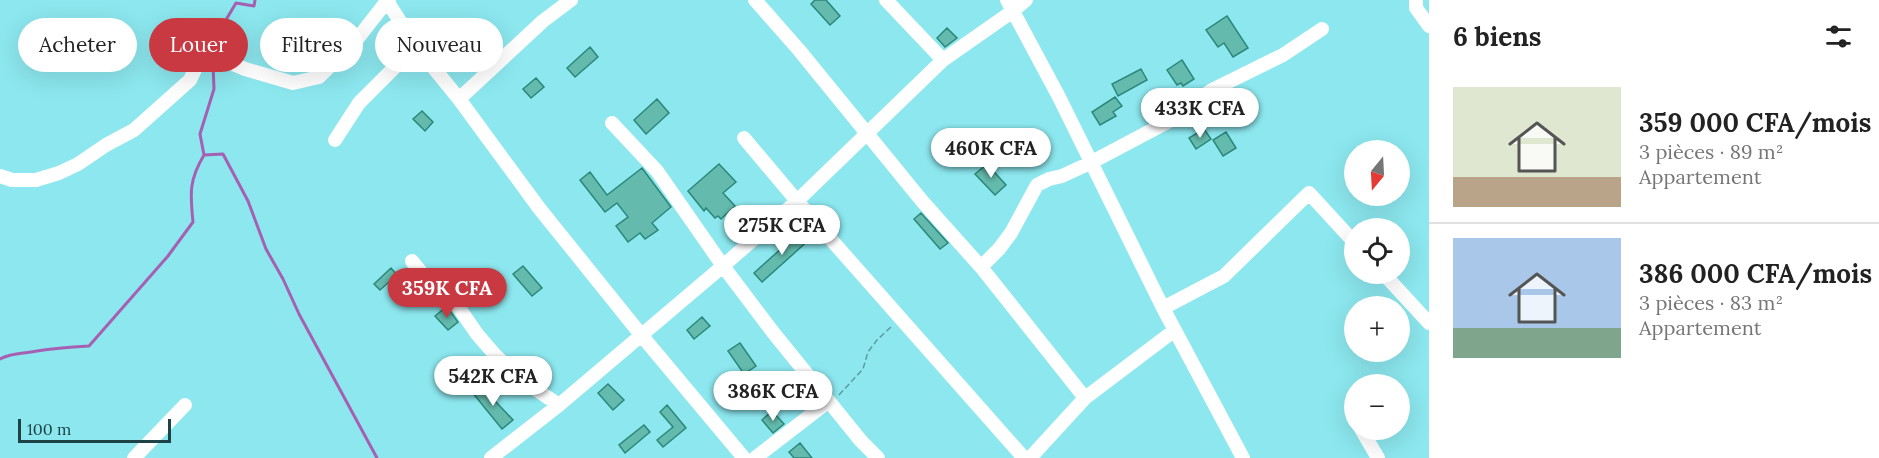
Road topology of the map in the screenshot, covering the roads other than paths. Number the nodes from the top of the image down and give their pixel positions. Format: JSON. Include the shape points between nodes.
{"nodes":[{"id":1,"x":388,"y":0,"type":"edge"},
{"id":2,"x":571,"y":0,"type":"edge"},
{"id":3,"x":755,"y":0,"type":"edge"},
{"id":4,"x":886,"y":0,"type":"edge"},
{"id":5,"x":1026,"y":0,"type":"edge"},
{"id":6,"x":1416,"y":0,"type":"edge"},
{"id":7,"x":1010,"y":6,"type":"edge"},
{"id":8,"x":399,"y":18,"type":"edge"},
{"id":9,"x":1429,"y":26,"type":"edge"},
{"id":10,"x":1322,"y":29,"type":"dead end"},
{"id":11,"x":943,"y":60,"type":"junction"},
{"id":12,"x":390,"y":72,"type":"edge"},
{"id":13,"x":437,"y":72,"type":"edge"},
{"id":14,"x":459,"y":99,"type":"junction"},
{"id":15,"x":612,"y":123,"type":"dead end"},
{"id":16,"x":867,"y":134,"type":"junction"},
{"id":17,"x":744,"y":138,"type":"dead end"},
{"id":18,"x":335,"y":140,"type":"dead end"},
{"id":19,"x":1090,"y":163,"type":"junction"},
{"id":20,"x":0,"y":176,"type":"edge"},
{"id":21,"x":797,"y":201,"type":"junction"},
{"id":22,"x":1344,"y":231,"type":"edge"},
{"id":23,"x":412,"y":261,"type":"dead end"},
{"id":24,"x":723,"y":266,"type":"junction"},
{"id":25,"x":981,"y":267,"type":"junction"},
{"id":26,"x":1393,"y":284,"type":"edge"},
{"id":27,"x":1163,"y":308,"type":"junction"},
{"id":28,"x":1429,"y":323,"type":"edge"},
{"id":29,"x":1175,"y":330,"type":"junction"},
{"id":30,"x":642,"y":336,"type":"junction"},
{"id":31,"x":1085,"y":398,"type":"junction"},
{"id":32,"x":829,"y":401,"type":"junction"},
{"id":33,"x":185,"y":405,"type":"dead end"},
{"id":34,"x":559,"y":405,"type":"junction"},
{"id":35,"x":1367,"y":440,"type":"edge"},
{"id":36,"x":1022,"y":457,"type":"edge"},
{"id":37,"x":134,"y":458,"type":"edge"},
{"id":38,"x":491,"y":458,"type":"edge"},
{"id":39,"x":744,"y":458,"type":"edge"},
{"id":40,"x":755,"y":458,"type":"edge"},
{"id":41,"x":878,"y":458,"type":"edge"},
{"id":42,"x":1243,"y":458,"type":"edge"},
{"id":43,"x":1378,"y":458,"type":"edge"}],
"edges":[{"from":1,"to":8,"type":"street"},
{"from":1,"to":20,"type":"street","via":[[358,38],[319,77],[293,83],[219,58],[198,63],[190,80],[134,130],[78,164],[36,180]]},
{"from":2,"to":14,"type":"street"},
{"from":3,"to":16,"type":"street"},
{"from":4,"to":11,"type":"street"},
{"from":5,"to":7,"type":"street"},
{"from":6,"to":9,"type":"street","via":[[1416,8]]},
{"from":7,"to":11,"type":"street"},
{"from":7,"to":19,"type":"street"},
{"from":10,"to":19,"type":"street","via":[[1283,55],[1212,90],[1175,118]]},
{"from":11,"to":16,"type":"street"},
{"from":12,"to":18,"type":"street","via":[[359,103]]},
{"from":13,"to":14,"type":"street"},
{"from":14,"to":30,"type":"street","via":[[539,208]]},
{"from":15,"to":24,"type":"street","via":[[657,171]]},
{"from":16,"to":21,"type":"street"},
{"from":16,"to":25,"type":"street"},
{"from":17,"to":21,"type":"street"},
{"from":19,"to":25,"type":"street","via":[[1037,185],[1011,234]]},
{"from":19,"to":27,"type":"street"},
{"from":21,"to":24,"type":"street"},
{"from":21,"to":36,"type":"street"},
{"from":22,"to":27,"type":"street","via":[[1309,193],[1224,276]]},
{"from":23,"to":34,"type":"street","via":[[433,286],[457,305],[496,356]]},
{"from":24,"to":30,"type":"street"},
{"from":24,"to":32,"type":"street"},
{"from":25,"to":31,"type":"street"},
{"from":26,"to":28,"type":"street"},
{"from":27,"to":29,"type":"street"},
{"from":29,"to":31,"type":"street"},
{"from":29,"to":42,"type":"street"},
{"from":30,"to":34,"type":"street"},
{"from":30,"to":39,"type":"street"},
{"from":31,"to":36,"type":"street"},
{"from":32,"to":40,"type":"street"},
{"from":32,"to":41,"type":"street"},
{"from":33,"to":37,"type":"street"},
{"from":34,"to":38,"type":"street"},
{"from":35,"to":43,"type":"street"}]}
